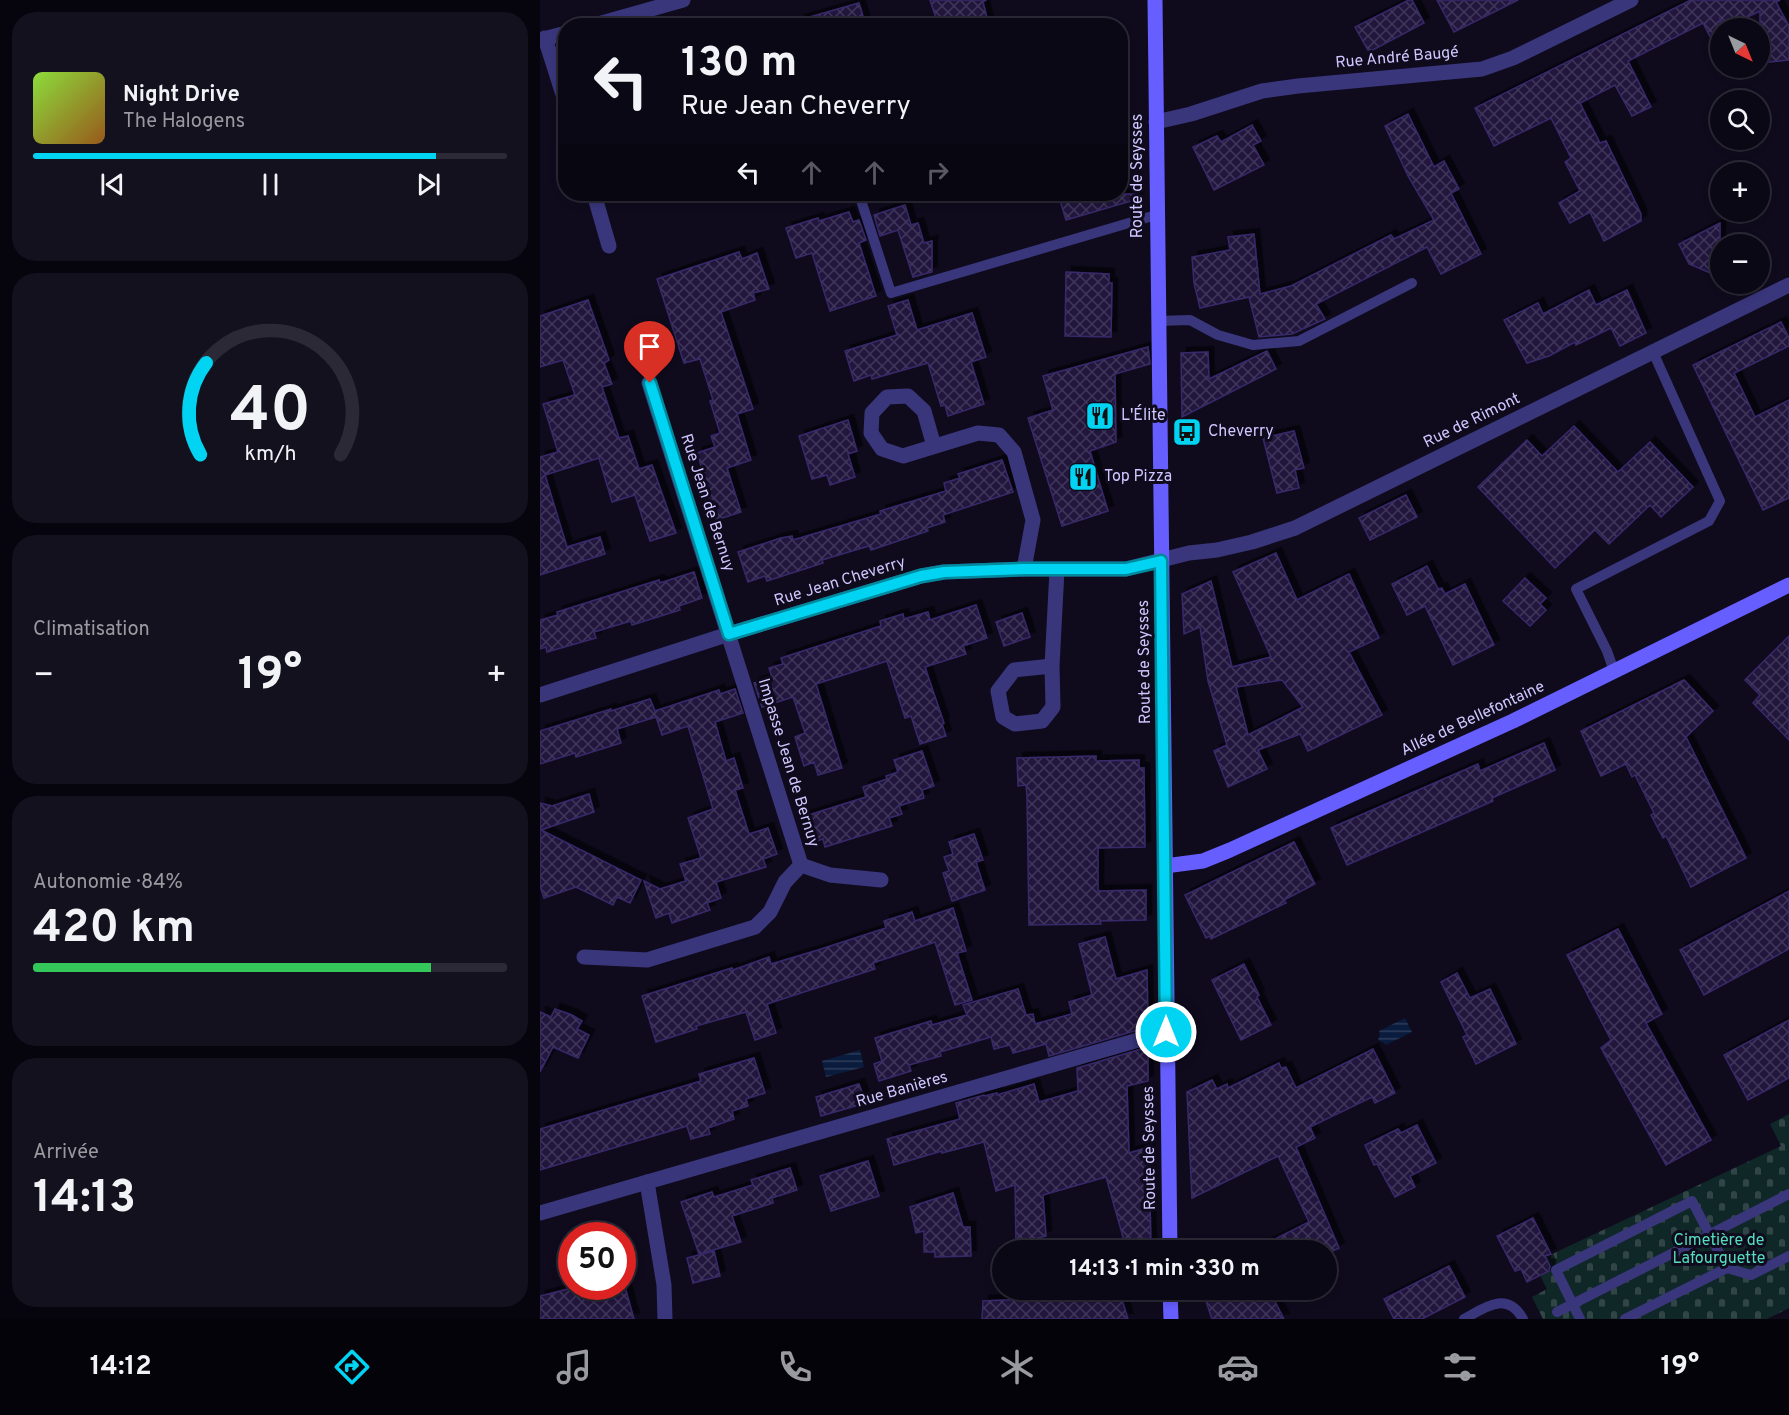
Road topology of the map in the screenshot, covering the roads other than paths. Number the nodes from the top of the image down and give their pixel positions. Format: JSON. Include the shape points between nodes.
{"nodes":[{"id":1,"x":683,"y":0,"type":"edge"},
{"id":2,"x":1155,"y":0,"type":"edge"},
{"id":3,"x":1631,"y":0,"type":"edge"},
{"id":4,"x":619,"y":18,"type":"edge"},
{"id":5,"x":558,"y":35,"type":"edge"},
{"id":6,"x":542,"y":39,"type":"edge"},
{"id":7,"x":558,"y":82,"type":"edge"},
{"id":8,"x":1156,"y":122,"type":"junction"},
{"id":9,"x":596,"y":201,"type":"edge"},
{"id":10,"x":861,"y":201,"type":"edge"},
{"id":11,"x":1156,"y":215,"type":"junction"},
{"id":12,"x":609,"y":246,"type":"dead end"},
{"id":13,"x":1412,"y":283,"type":"dead end"},
{"id":14,"x":1789,"y":285,"type":"edge"},
{"id":15,"x":1157,"y":321,"type":"junction"},
{"id":16,"x":1653,"y":352,"type":"junction"},
{"id":17,"x":650,"y":383,"type":"dead end"},
{"id":18,"x":934,"y":446,"type":"junction"},
{"id":19,"x":1161,"y":561,"type":"junction"},
{"id":20,"x":1024,"y":569,"type":"junction"},
{"id":21,"x":1056,"y":570,"type":"junction"},
{"id":22,"x":1789,"y":585,"type":"edge"},
{"id":23,"x":729,"y":634,"type":"junction"},
{"id":24,"x":1052,"y":666,"type":"junction"},
{"id":25,"x":1614,"y":671,"type":"junction"},
{"id":26,"x":540,"y":695,"type":"edge"},
{"id":27,"x":801,"y":865,"type":"junction"},
{"id":28,"x":1165,"y":866,"type":"junction"},
{"id":29,"x":881,"y":880,"type":"dead end"},
{"id":30,"x":584,"y":957,"type":"dead end"},
{"id":31,"x":1166,"y":1032,"type":"junction"},
{"id":32,"x":647,"y":1182,"type":"junction"},
{"id":33,"x":1789,"y":1194,"type":"edge"},
{"id":34,"x":540,"y":1213,"type":"edge"},
{"id":35,"x":1710,"y":1235,"type":"junction"},
{"id":36,"x":1170,"y":1240,"type":"edge"},
{"id":37,"x":1789,"y":1256,"type":"edge"},
{"id":38,"x":1727,"y":1268,"type":"junction"},
{"id":39,"x":1170,"y":1300,"type":"edge"},
{"id":40,"x":1572,"y":1304,"type":"junction"},
{"id":41,"x":1557,"y":1312,"type":"dead end"},
{"id":42,"x":665,"y":1319,"type":"edge"},
{"id":43,"x":1171,"y":1319,"type":"edge"},
{"id":44,"x":1464,"y":1319,"type":"edge"},
{"id":45,"x":1523,"y":1319,"type":"edge"},
{"id":46,"x":1580,"y":1319,"type":"edge"},
{"id":47,"x":1625,"y":1319,"type":"edge"}],
"edges":[{"from":1,"to":4,"type":"street"},
{"from":2,"to":8,"type":"main road","name":"Route de Seysses"},
{"from":3,"to":8,"type":"street","name":"Rue André Baugé","via":[[1513,58],[1482,69],[1262,91]]},
{"from":5,"to":6,"type":"street"},
{"from":6,"to":7,"type":"street"},
{"from":8,"to":11,"type":"main road","name":"Route de Seysses"},
{"from":9,"to":12,"type":"street"},
{"from":10,"to":11,"type":"lane","via":[[891,293]]},
{"from":11,"to":15,"type":"main road","name":"Route de Seysses"},
{"from":13,"to":15,"type":"lane","via":[[1299,341],[1253,345],[1218,335],[1190,320]]},
{"from":14,"to":16,"type":"street","name":"Rue de Rimont"},
{"from":15,"to":19,"type":"main road","name":"Route de Seysses"},
{"from":16,"to":19,"type":"street","name":"Rue de Rimont","via":[[1295,528],[1252,542]]},
{"from":16,"to":25,"type":"lane","via":[[1720,501],[1709,520],[1576,590]]},
{"from":17,"to":23,"type":"street","name":"Rue Jean de Bernuy"},
{"from":18,"to":18,"type":"street","via":[[903,456],[882,449],[871,433],[872,413],[887,397],[908,396],[924,411]]},
{"from":18,"to":20,"type":"street","via":[[978,433],[999,435],[1014,452],[1033,520]]},
{"from":19,"to":21,"type":"street","name":"Rue Jean Cheverry","via":[[1126,569]]},
{"from":19,"to":28,"type":"main road","name":"Route de Seysses"},
{"from":20,"to":21,"type":"street","name":"Rue Jean Cheverry"},
{"from":20,"to":23,"type":"street","name":"Rue Jean Cheverry","via":[[921,576]]},
{"from":21,"to":24,"type":"street"},
{"from":22,"to":25,"type":"main road","name":"Allée de Bellefontaine"},
{"from":23,"to":26,"type":"street","name":"Rue Jean Cheverry"},
{"from":23,"to":27,"type":"street","name":"Impasse Jean de Bernuy"},
{"from":24,"to":24,"type":"street","via":[[1053,707],[1042,721],[1016,724],[1003,717],[998,691],[1014,670]]},
{"from":25,"to":28,"type":"main road","name":"Allée de Bellefontaine","via":[[1230,850],[1203,861]]},
{"from":27,"to":29,"type":"street","via":[[830,874]]},
{"from":27,"to":30,"type":"street","name":"Impasse Jean de Bernuy","via":[[785,882],[770,912],[755,927],[647,960]]},
{"from":28,"to":31,"type":"main road","name":"Route de Seysses"},
{"from":31,"to":32,"type":"street","name":"Rue Banières"},
{"from":31,"to":36,"type":"main road","name":"Route de Seysses"},
{"from":32,"to":34,"type":"street","name":"Rue Banières"},
{"from":32,"to":42,"type":"street","via":[[664,1285]]},
{"from":33,"to":35,"type":"lane"},
{"from":35,"to":38,"type":"lane"},
{"from":35,"to":40,"type":"lane"},
{"from":35,"to":40,"type":"lane","via":[[1692,1201],[1556,1270]]},
{"from":37,"to":38,"type":"lane","via":[[1750,1275]]},
{"from":38,"to":47,"type":"lane"},
{"from":39,"to":43,"type":"main road"},
{"from":40,"to":41,"type":"lane"},
{"from":40,"to":46,"type":"lane"},
{"from":44,"to":45,"type":"lane","via":[[1492,1304],[1503,1303],[1514,1307]]}]}
